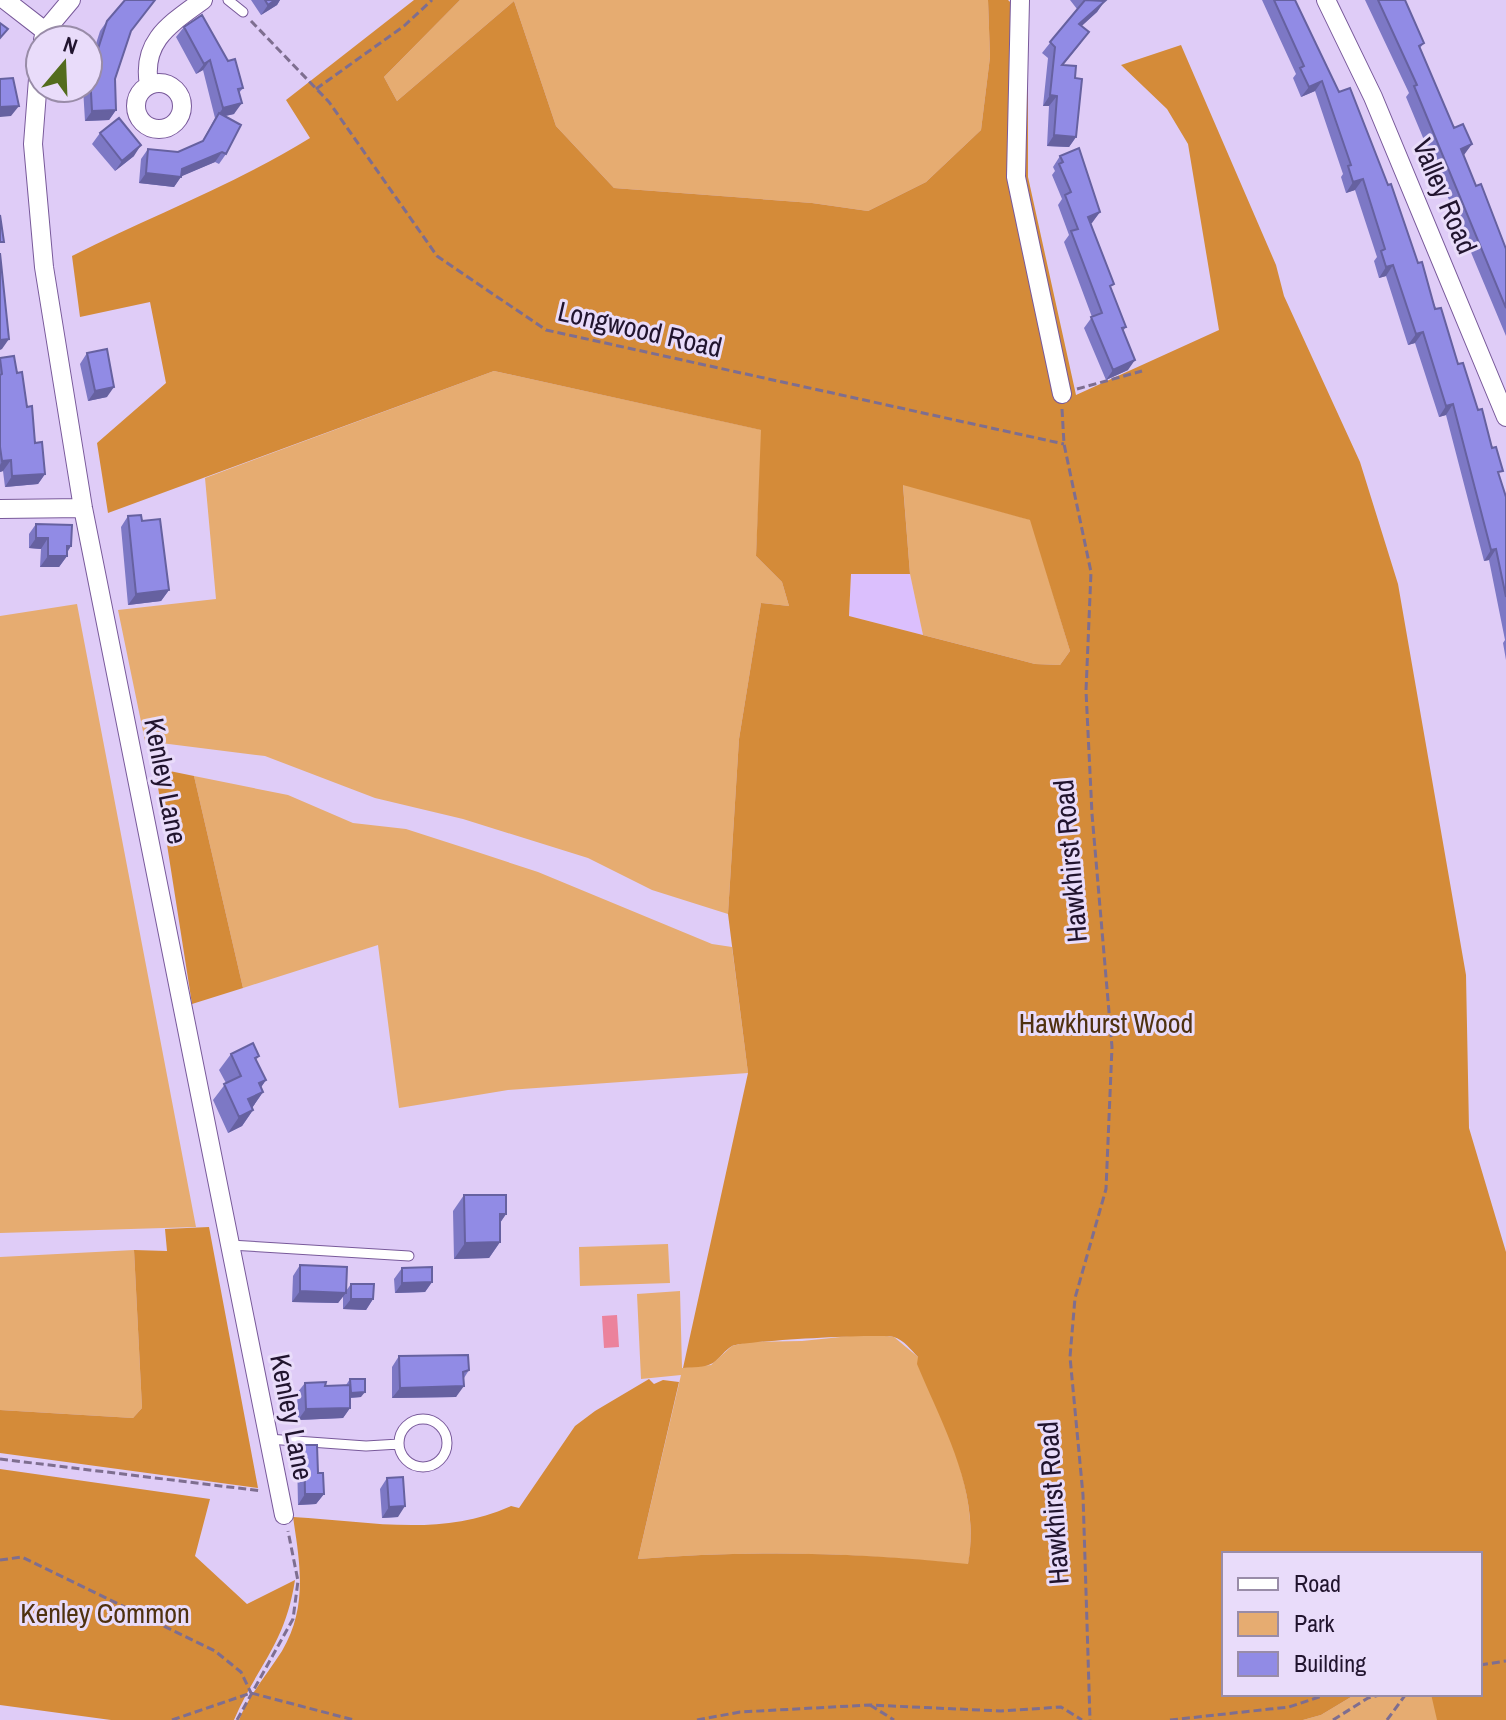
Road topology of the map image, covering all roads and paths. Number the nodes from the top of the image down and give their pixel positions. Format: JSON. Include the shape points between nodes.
{"nodes":[{"id":1,"x":5,"y":0,"type":"edge"},
{"id":2,"x":71,"y":0,"type":"edge"},
{"id":3,"x":203,"y":0,"type":"edge"},
{"id":4,"x":228,"y":0,"type":"edge"},
{"id":5,"x":432,"y":0,"type":"edge"},
{"id":6,"x":1020,"y":0,"type":"edge"},
{"id":7,"x":1326,"y":0,"type":"edge"},
{"id":8,"x":243,"y":12,"type":"joint"},
{"id":9,"x":32,"y":24,"type":"edge"},
{"id":10,"x":52,"y":24,"type":"edge"},
{"id":11,"x":149,"y":85,"type":"dead end"},
{"id":12,"x":316,"y":89,"type":"junction"},
{"id":13,"x":36,"y":104,"type":"edge"},
{"id":14,"x":1142,"y":371,"type":"dead end"},
{"id":15,"x":1088,"y":386,"type":"dead end"},
{"id":16,"x":1062,"y":394,"type":"joint"},
{"id":17,"x":1506,"y":417,"type":"edge"},
{"id":18,"x":1064,"y":444,"type":"junction"},
{"id":19,"x":83,"y":508,"type":"junction"},
{"id":20,"x":0,"y":509,"type":"edge"},
{"id":21,"x":230,"y":1245,"type":"junction"},
{"id":22,"x":409,"y":1256,"type":"dead end"},
{"id":23,"x":268,"y":1439,"type":"junction"},
{"id":24,"x":399,"y":1444,"type":"junction"},
{"id":25,"x":0,"y":1459,"type":"edge"},
{"id":26,"x":278,"y":1493,"type":"junction"},
{"id":27,"x":284,"y":1515,"type":"joint"},
{"id":28,"x":0,"y":1560,"type":"edge"},
{"id":29,"x":1506,"y":1661,"type":"edge"},
{"id":30,"x":1482,"y":1665,"type":"edge"},
{"id":31,"x":251,"y":1693,"type":"junction"},
{"id":32,"x":1322,"y":1696,"type":"edge"},
{"id":33,"x":1376,"y":1696,"type":"edge"},
{"id":34,"x":1405,"y":1696,"type":"edge"},
{"id":35,"x":870,"y":1705,"type":"junction"},
{"id":36,"x":172,"y":1720,"type":"edge"},
{"id":37,"x":237,"y":1720,"type":"edge"},
{"id":38,"x":354,"y":1720,"type":"edge"},
{"id":39,"x":697,"y":1720,"type":"edge"},
{"id":40,"x":894,"y":1720,"type":"edge"},
{"id":41,"x":1082,"y":1720,"type":"edge"},
{"id":42,"x":1090,"y":1720,"type":"edge"},
{"id":43,"x":1170,"y":1720,"type":"edge"},
{"id":44,"x":1333,"y":1720,"type":"edge"},
{"id":45,"x":1387,"y":1720,"type":"edge"}],
"edges":[{"from":1,"to":9,"type":"street"},
{"from":2,"to":10,"type":"street"},
{"from":3,"to":11,"type":"street","via":[[162,30],[150,49]]},
{"from":4,"to":8,"type":"lane"},
{"from":5,"to":12,"type":"path"},
{"from":6,"to":16,"type":"street","via":[[1016,177]]},
{"from":7,"to":17,"type":"street","name":"Valley Road","via":[[1373,97]]},
{"from":8,"to":12,"type":"path","name":"Longwood Road"},
{"from":12,"to":18,"type":"path","name":"Longwood Road","via":[[437,256],[546,330]]},
{"from":13,"to":19,"type":"street","name":"Kenley Lane","via":[[33,144],[44,267]]},
{"from":14,"to":15,"type":"path"},
{"from":16,"to":18,"type":"path","name":"Hawkhirst Road"},
{"from":18,"to":42,"type":"path","name":"Hawkhirst Road","via":[[1091,572],[1086,691],[1112,1047],[1106,1189],[1075,1298],[1070,1357],[1083,1495]]},
{"from":19,"to":20,"type":"street"},
{"from":19,"to":21,"type":"street","name":"Kenley Lane"},
{"from":21,"to":22,"type":"lane"},
{"from":21,"to":23,"type":"street","name":"Kenley Lane"},
{"from":23,"to":24,"type":"lane"},
{"from":23,"to":26,"type":"street","name":"Kenley Lane"},
{"from":24,"to":24,"type":"lane","via":[[408,1424],[422,1419],[436,1423],[447,1442],[442,1458],[428,1466],[405,1459]]},
{"from":25,"to":26,"type":"path"},
{"from":26,"to":27,"type":"street","name":"Kenley Lane"},
{"from":27,"to":31,"type":"path","via":[[298,1581],[293,1619]]},
{"from":28,"to":31,"type":"path","via":[[22,1557],[215,1651],[241,1672]]},
{"from":29,"to":30,"type":"path"},
{"from":31,"to":36,"type":"path"},
{"from":31,"to":37,"type":"path"},
{"from":31,"to":38,"type":"path"},
{"from":32,"to":43,"type":"path","via":[[1289,1707]]},
{"from":33,"to":44,"type":"path"},
{"from":34,"to":45,"type":"path"},
{"from":35,"to":39,"type":"path","via":[[740,1712]]},
{"from":35,"to":40,"type":"path"},
{"from":35,"to":41,"type":"path","via":[[1001,1711],[1061,1707]]}]}
